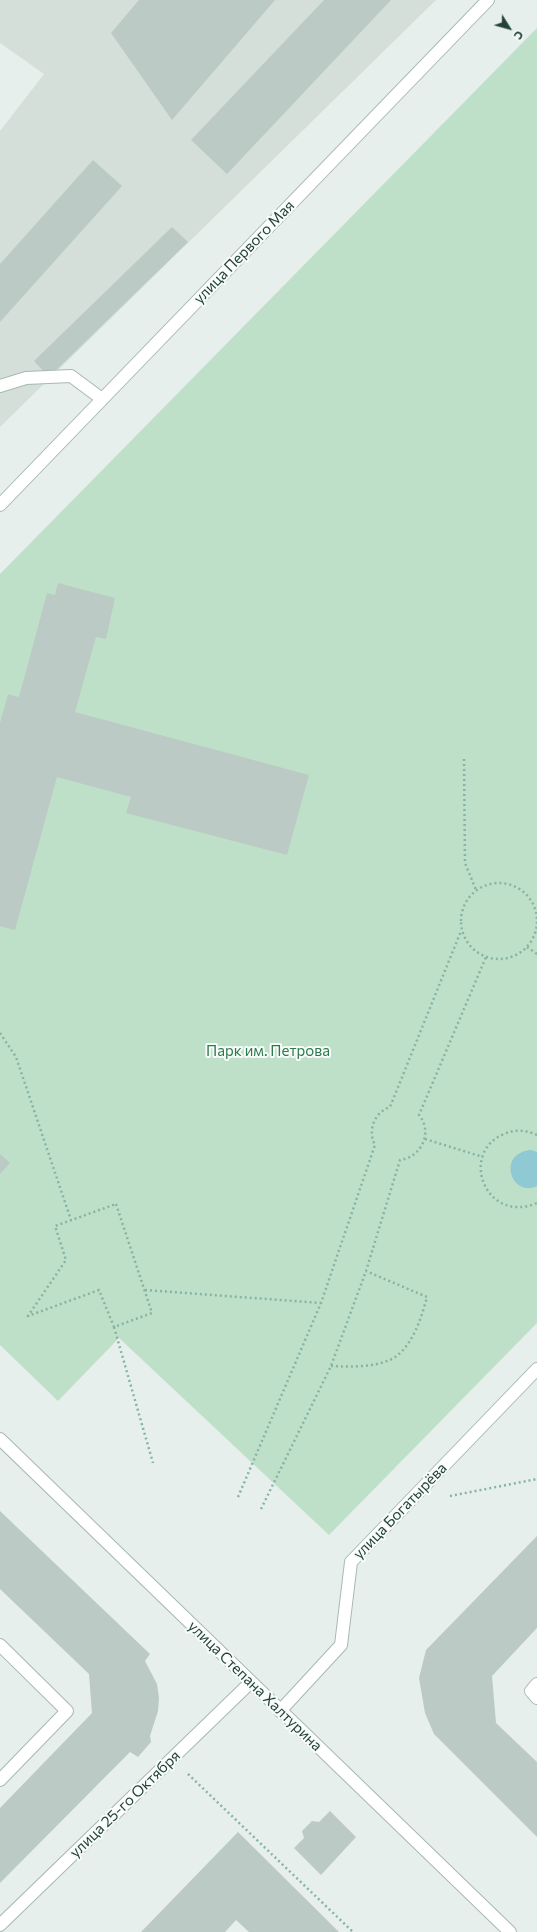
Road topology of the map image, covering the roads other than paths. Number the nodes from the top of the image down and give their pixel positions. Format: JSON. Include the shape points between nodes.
{"nodes":[{"id":1,"x":488,"y":0,"type":"edge"},
{"id":2,"x":0,"y":386,"type":"edge"},
{"id":3,"x":102,"y":399,"type":"junction"},
{"id":4,"x":0,"y":505,"type":"edge"},
{"id":5,"x":537,"y":1369,"type":"edge"},
{"id":6,"x":0,"y":1439,"type":"edge"},
{"id":7,"x":0,"y":1646,"type":"edge"},
{"id":8,"x":251,"y":1682,"type":"junction"},
{"id":9,"x":537,"y":1684,"type":"edge"},
{"id":10,"x":537,"y":1698,"type":"edge"},
{"id":11,"x":280,"y":1710,"type":"junction"},
{"id":12,"x":0,"y":1780,"type":"edge"},
{"id":13,"x":0,"y":1925,"type":"edge"},
{"id":14,"x":510,"y":1932,"type":"edge"}],
"edges":[{"from":1,"to":3,"type":"street","name":"улица Первого Мая"},
{"from":2,"to":3,"type":"street","via":[[26,378],[71,376]]},
{"from":3,"to":4,"type":"street","name":"улица Первого Мая"},
{"from":5,"to":11,"type":"street","name":"улица Богатырёва","via":[[351,1562],[341,1645]]},
{"from":6,"to":8,"type":"street","name":"улица Степана Халтурина"},
{"from":7,"to":12,"type":"street","via":[[67,1711]]},
{"from":8,"to":11,"type":"street","name":"улица Степана Халтурина"},
{"from":8,"to":13,"type":"street","name":"улица 25-го Октября"},
{"from":9,"to":10,"type":"street","via":[[530,1691]]},
{"from":11,"to":14,"type":"street","name":"улица Степана Халтурина"}]}
